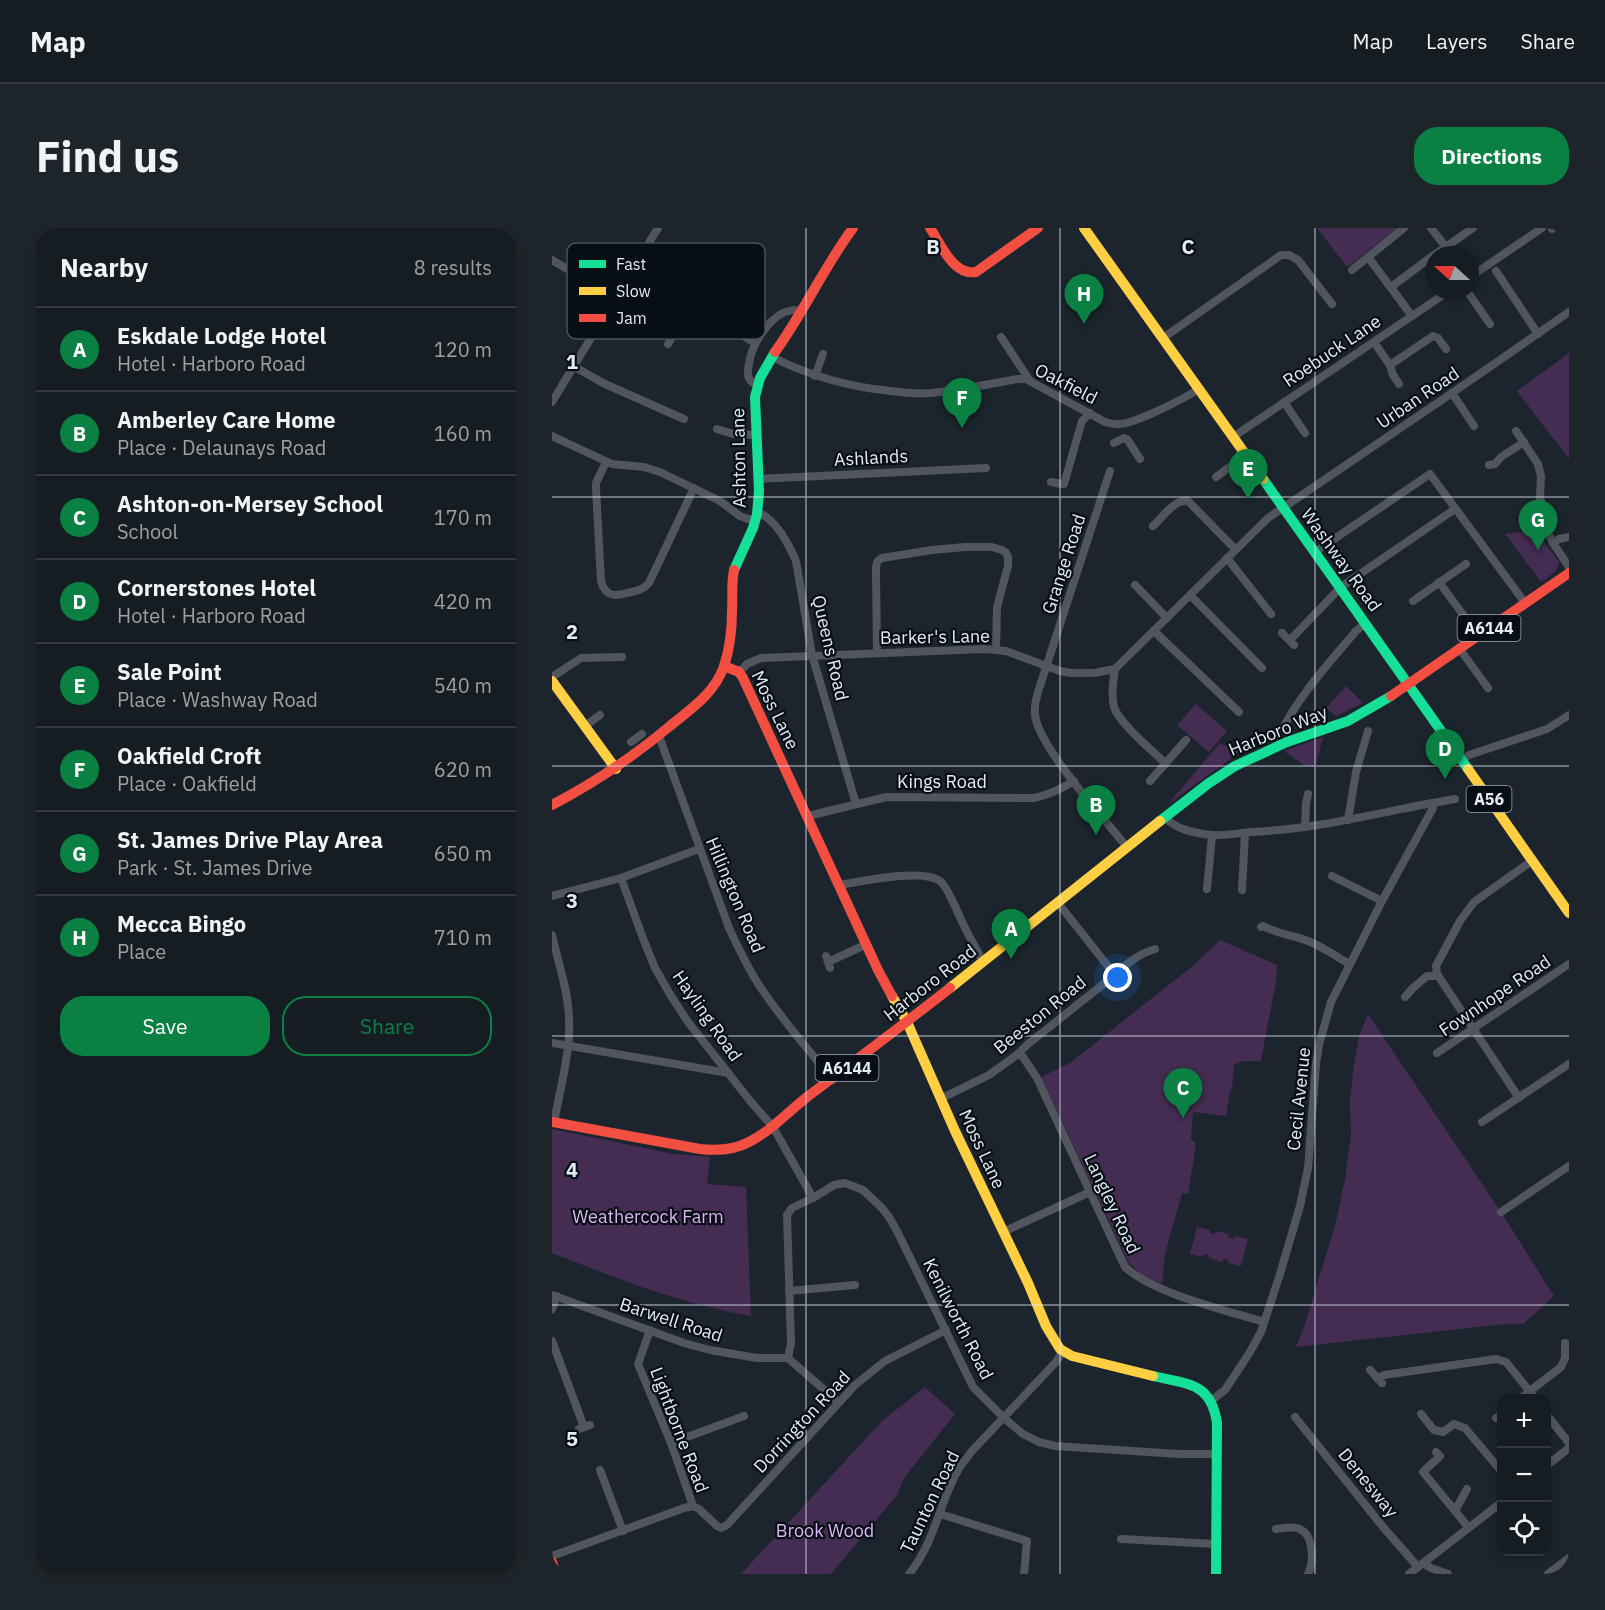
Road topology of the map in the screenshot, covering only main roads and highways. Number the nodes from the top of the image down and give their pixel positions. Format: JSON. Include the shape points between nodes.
{"nodes":[{"id":1,"x":852,"y":228,"type":"edge"},
{"id":2,"x":930,"y":228,"type":"edge"},
{"id":3,"x":1038,"y":228,"type":"edge"},
{"id":4,"x":1084,"y":228,"type":"edge"},
{"id":5,"x":1569,"y":573,"type":"edge"},
{"id":6,"x":724,"y":666,"type":"junction"},
{"id":7,"x":552,"y":679,"type":"edge"},
{"id":8,"x":1409,"y":684,"type":"junction"},
{"id":9,"x":616,"y":769,"type":"junction"},
{"id":10,"x":552,"y":805,"type":"edge"},
{"id":11,"x":1165,"y":817,"type":"joint"},
{"id":12,"x":1569,"y":913,"type":"edge"},
{"id":13,"x":906,"y":1022,"type":"junction"},
{"id":14,"x":553,"y":1122,"type":"edge"},
{"id":15,"x":552,"y":1562,"type":"edge"},
{"id":16,"x":556,"y":1574,"type":"edge"},
{"id":17,"x":1216,"y":1574,"type":"edge"}],
"edges":[{"from":1,"to":6,"type":"main road","name":"Ashton Lane","via":[[756,384],[756,516],[733,576],[732,632]]},
{"from":2,"to":3,"type":"main road","via":[[954,263],[969,273]]},
{"from":4,"to":8,"type":"main road","name":"Washway Road","number":"A56"},
{"from":5,"to":8,"type":"main road","number":"A6144"},
{"from":6,"to":9,"type":"main road","name":"Ashton Lane","via":[[707,695]]},
{"from":6,"to":13,"type":"main road","name":"Moss Lane","via":[[739,672],[748,688],[878,970]]},
{"from":7,"to":9,"type":"main road"},
{"from":8,"to":11,"type":"main road","name":"Harboro Way","number":"A6144","via":[[1348,721],[1287,742],[1235,766]]},
{"from":8,"to":12,"type":"main road","name":"Washway Road","number":"A56"},
{"from":9,"to":10,"type":"main road","name":"Ashton Lane"},
{"from":11,"to":13,"type":"main road","name":"Harboro Road","number":"A6144"},
{"from":13,"to":14,"type":"main road","name":"Harboro Road","number":"A6144","via":[[773,1126],[741,1146],[713,1150],[679,1147]]},
{"from":13,"to":17,"type":"main road","name":"Moss Lane","via":[[1057,1345],[1072,1356],[1194,1386],[1212,1400],[1217,1424]]},
{"from":15,"to":16,"type":"main road"}]}
